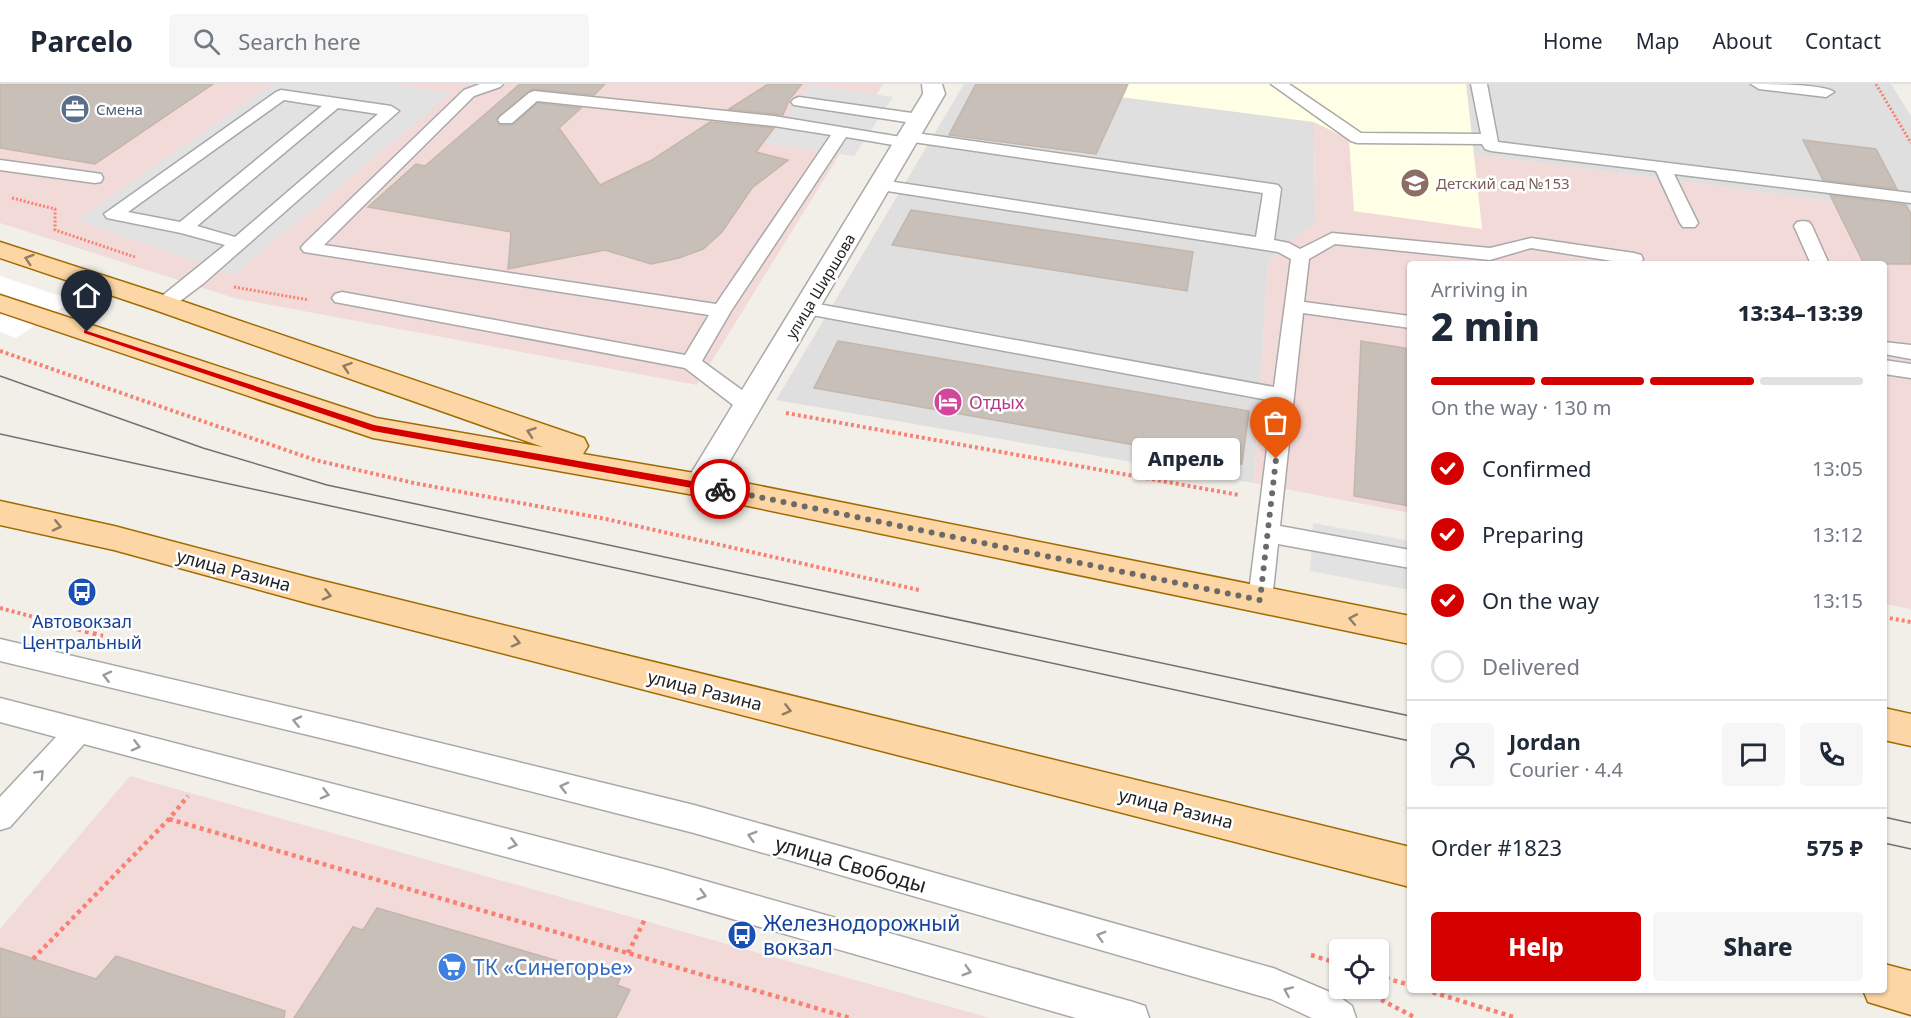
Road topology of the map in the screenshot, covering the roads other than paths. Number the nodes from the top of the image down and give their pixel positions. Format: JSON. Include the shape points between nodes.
{"nodes":[{"id":1,"x":495,"y":84,"type":"edge"},
{"id":2,"x":932,"y":84,"type":"edge"},
{"id":3,"x":1279,"y":84,"type":"edge"},
{"id":4,"x":1479,"y":84,"type":"edge"},
{"id":5,"x":1759,"y":84,"type":"edge"},
{"id":6,"x":1826,"y":92,"type":"dead end"},
{"id":7,"x":799,"y":102,"type":"dead end"},
{"id":8,"x":335,"y":103,"type":"junction"},
{"id":9,"x":506,"y":120,"type":"dead end"},
{"id":10,"x":841,"y":132,"type":"junction"},
{"id":11,"x":911,"y":133,"type":"junction"},
{"id":12,"x":1490,"y":140,"type":"junction"},
{"id":13,"x":0,"y":165,"type":"edge"},
{"id":14,"x":1662,"y":167,"type":"junction"},
{"id":15,"x":95,"y":178,"type":"dead end"},
{"id":16,"x":881,"y":185,"type":"junction"},
{"id":17,"x":1911,"y":198,"type":"edge"},
{"id":18,"x":1689,"y":223,"type":"dead end"},
{"id":19,"x":1803,"y":226,"type":"dead end"},
{"id":20,"x":184,"y":228,"type":"junction"},
{"id":21,"x":237,"y":243,"type":"junction"},
{"id":22,"x":1264,"y":244,"type":"junction"},
{"id":23,"x":0,"y":250,"type":"edge"},
{"id":24,"x":1300,"y":257,"type":"junction"},
{"id":25,"x":1634,"y":259,"type":"dead end"},
{"id":26,"x":1819,"y":261,"type":"edge"},
{"id":27,"x":342,"y":298,"type":"dead end"},
{"id":28,"x":0,"y":303,"type":"edge"},
{"id":29,"x":164,"y":304,"type":"junction"},
{"id":30,"x":1293,"y":306,"type":"junction"},
{"id":31,"x":807,"y":308,"type":"junction"},
{"id":32,"x":721,"y":311,"type":"junction"},
{"id":33,"x":1407,"y":322,"type":"edge"},
{"id":34,"x":1887,"y":348,"type":"edge"},
{"id":35,"x":1911,"y":352,"type":"edge"},
{"id":36,"x":692,"y":363,"type":"junction"},
{"id":37,"x":1887,"y":367,"type":"edge"},
{"id":38,"x":1911,"y":371,"type":"edge"},
{"id":39,"x":1283,"y":396,"type":"junction"},
{"id":40,"x":749,"y":406,"type":"junction"},
{"id":41,"x":665,"y":479,"type":"junction"},
{"id":42,"x":700,"y":485,"type":"junction"},
{"id":43,"x":0,"y":513,"type":"edge"},
{"id":44,"x":1268,"y":533,"type":"junction"},
{"id":45,"x":1407,"y":558,"type":"edge"},
{"id":46,"x":1260,"y":600,"type":"junction"},
{"id":47,"x":1407,"y":629,"type":"edge"},
{"id":48,"x":0,"y":650,"type":"edge"},
{"id":49,"x":0,"y":710,"type":"edge"},
{"id":50,"x":1887,"y":725,"type":"edge"},
{"id":51,"x":1911,"y":730,"type":"edge"},
{"id":52,"x":79,"y":732,"type":"junction"},
{"id":53,"x":0,"y":817,"type":"edge"},
{"id":54,"x":1407,"y":866,"type":"edge"},
{"id":55,"x":1887,"y":987,"type":"edge"},
{"id":56,"x":1911,"y":993,"type":"edge"},
{"id":57,"x":1133,"y":1018,"type":"edge"},
{"id":58,"x":1340,"y":1018,"type":"edge"}],
"edges":[{"from":1,"to":32,"type":"lane","via":[[469,93],[310,248]]},
{"from":2,"to":11,"type":"street","name":"улица Ширшова","via":[[934,94]]},
{"from":3,"to":12,"type":"lane","via":[[1357,138]]},
{"from":4,"to":12,"type":"lane"},
{"from":5,"to":6,"type":"lane"},
{"from":7,"to":11,"type":"lane"},
{"from":8,"to":20,"type":"lane"},
{"from":8,"to":20,"type":"lane","via":[[281,95],[113,214]]},
{"from":8,"to":21,"type":"lane","via":[[391,111]]},
{"from":9,"to":10,"type":"lane","via":[[534,96],[774,121]]},
{"from":10,"to":11,"type":"lane"},
{"from":10,"to":32,"type":"lane"},
{"from":11,"to":16,"type":"street","name":"улица Ширшова"},
{"from":11,"to":22,"type":"lane","via":[[1272,189]]},
{"from":12,"to":14,"type":"lane","via":[[1491,146]]},
{"from":13,"to":15,"type":"lane"},
{"from":14,"to":17,"type":"lane"},
{"from":14,"to":18,"type":"lane"},
{"from":16,"to":22,"type":"lane"},
{"from":16,"to":31,"type":"street","name":"улица Ширшова"},
{"from":19,"to":26,"type":"lane"},
{"from":20,"to":21,"type":"lane"},
{"from":21,"to":29,"type":"lane"},
{"from":22,"to":24,"type":"lane"},
{"from":29,"to":23,"type":"main road","one_way":true},
{"from":24,"to":25,"type":"lane","via":[[1332,238],[1490,254],[1531,243]]},
{"from":24,"to":30,"type":"lane"},
{"from":27,"to":36,"type":"lane"},
{"from":28,"to":41,"type":"main road","via":[[373,428]]},
{"from":41,"to":29,"type":"main road","one_way":true},
{"from":30,"to":33,"type":"lane"},
{"from":30,"to":39,"type":"lane"},
{"from":31,"to":39,"type":"lane"},
{"from":31,"to":40,"type":"street","name":"улица Ширшова"},
{"from":32,"to":36,"type":"lane"},
{"from":34,"to":35,"type":"lane"},
{"from":36,"to":40,"type":"lane"},
{"from":37,"to":38,"type":"lane"},
{"from":39,"to":44,"type":"lane"},
{"from":40,"to":42,"type":"street","name":"улица Ширшова"},
{"from":41,"to":42,"type":"main road"},
{"from":42,"to":46,"type":"main road"},
{"from":43,"to":54,"type":"main road","name":"улица Разина","one_way":true,"via":[[114,538]]},
{"from":44,"to":45,"type":"lane"},
{"from":44,"to":46,"type":"lane"},
{"from":47,"to":46,"type":"main road","one_way":true},
{"from":58,"to":48,"type":"lane","name":"улица Свободы","one_way":true,"via":[[1325,1006],[1261,981],[694,819]]},
{"from":49,"to":52,"type":"lane"},
{"from":50,"to":51,"type":"main road"},
{"from":53,"to":52,"type":"lane","one_way":true},
{"from":52,"to":57,"type":"lane","one_way":true,"via":[[652,881]]},
{"from":55,"to":56,"type":"main road"}]}
